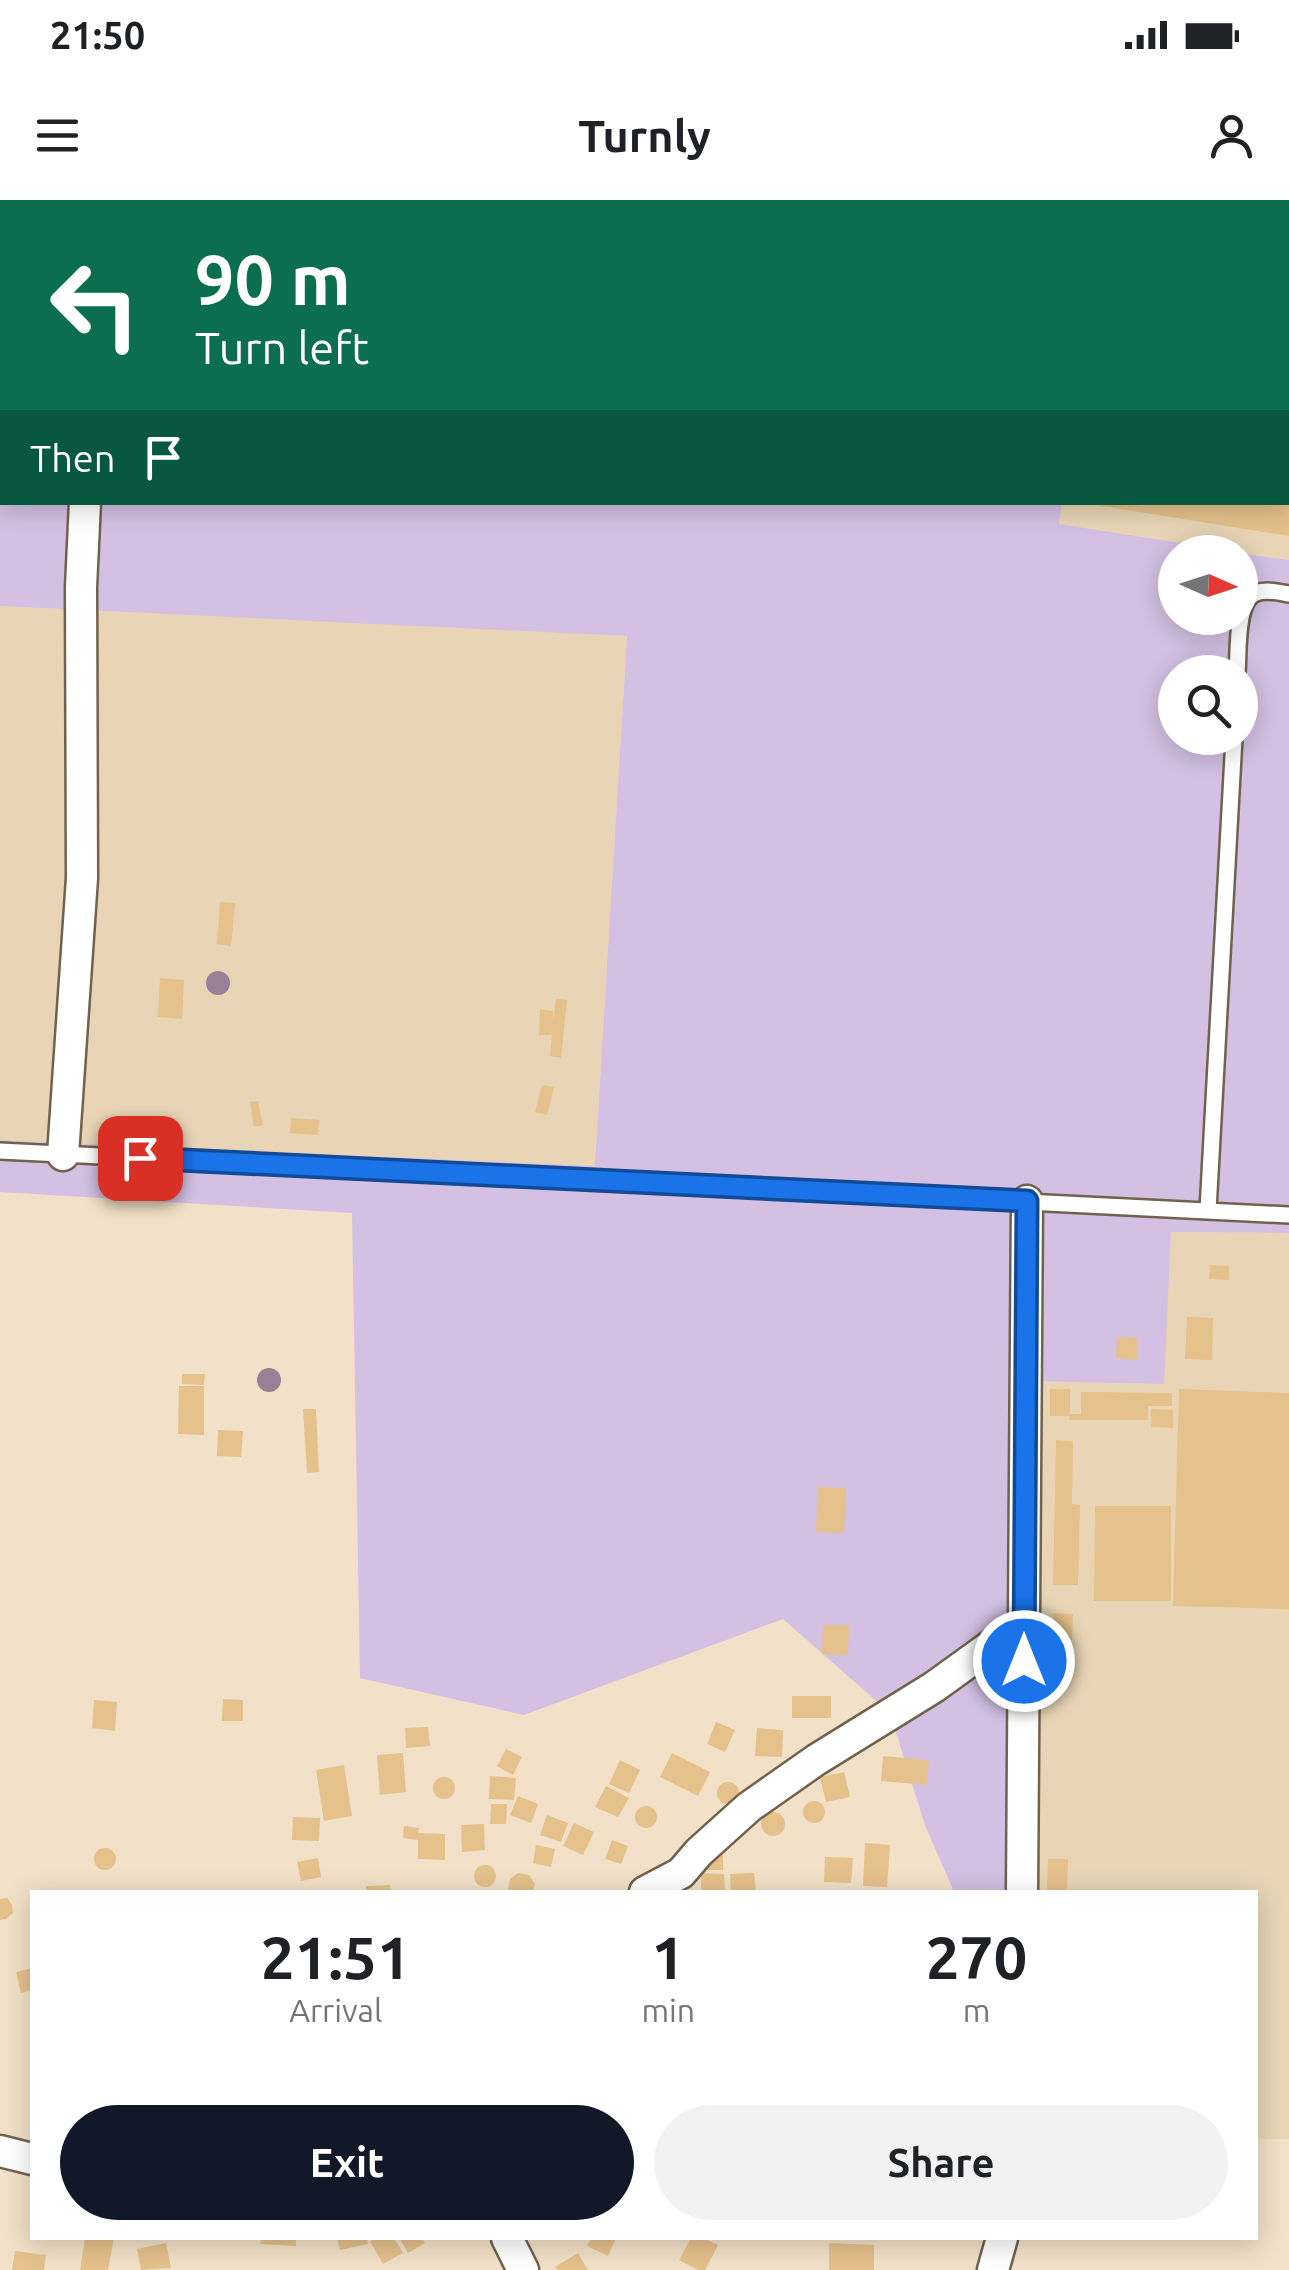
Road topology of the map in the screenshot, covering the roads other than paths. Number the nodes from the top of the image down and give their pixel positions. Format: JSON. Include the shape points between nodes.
{"nodes":[{"id":1,"x":85,"y":505,"type":"edge"},
{"id":2,"x":1289,"y":594,"type":"edge"},
{"id":3,"x":1239,"y":655,"type":"edge"},
{"id":4,"x":1233,"y":755,"type":"edge"},
{"id":5,"x":0,"y":1151,"type":"edge"},
{"id":6,"x":63,"y":1154,"type":"junction"},
{"id":7,"x":1027,"y":1201,"type":"junction"},
{"id":8,"x":1208,"y":1210,"type":"junction"},
{"id":9,"x":1289,"y":1216,"type":"edge"},
{"id":10,"x":1024,"y":1622,"type":"junction"},
{"id":11,"x":649,"y":1890,"type":"edge"},
{"id":12,"x":1022,"y":1890,"type":"edge"},
{"id":13,"x":0,"y":2151,"type":"edge"},
{"id":14,"x":30,"y":2158,"type":"edge"},
{"id":15,"x":508,"y":2240,"type":"edge"},
{"id":16,"x":1002,"y":2240,"type":"edge"},
{"id":17,"x":523,"y":2270,"type":"edge"},
{"id":18,"x":994,"y":2270,"type":"edge"}],
"edges":[{"from":1,"to":6,"type":"street","via":[[82,878]]},
{"from":2,"to":3,"type":"lane","via":[[1260,590],[1248,597]]},
{"from":4,"to":8,"type":"lane"},
{"from":5,"to":6,"type":"lane"},
{"from":6,"to":7,"type":"lane"},
{"from":7,"to":8,"type":"lane"},
{"from":7,"to":10,"type":"street"},
{"from":8,"to":9,"type":"lane"},
{"from":10,"to":11,"type":"street","via":[[749,1807],[681,1873]]},
{"from":10,"to":12,"type":"street"},
{"from":13,"to":14,"type":"street"},
{"from":15,"to":17,"type":"street"},
{"from":16,"to":18,"type":"street"}]}
